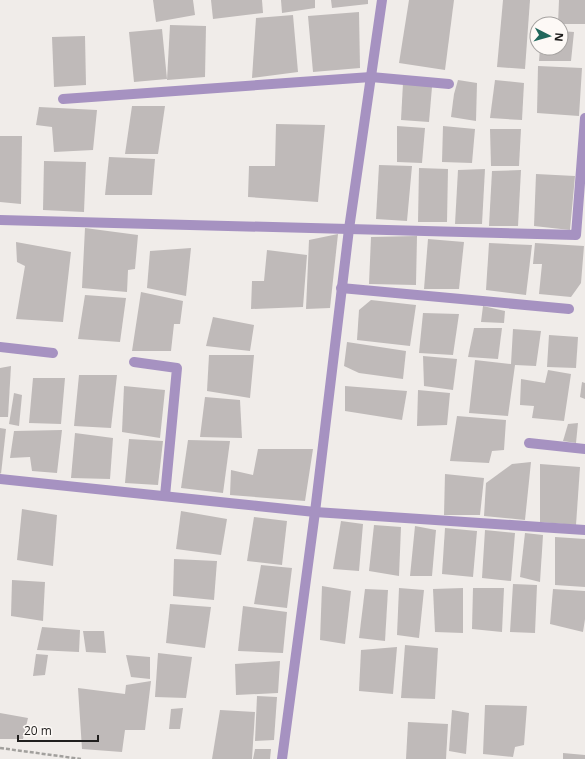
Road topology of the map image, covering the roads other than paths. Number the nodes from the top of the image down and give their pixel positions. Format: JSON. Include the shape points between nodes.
{"nodes":[{"id":1,"x":382,"y":0,"type":"edge"},
{"id":2,"x":371,"y":77,"type":"junction"},
{"id":3,"x":448,"y":84,"type":"dead end"},
{"id":4,"x":63,"y":99,"type":"dead end"},
{"id":5,"x":585,"y":118,"type":"edge"},
{"id":6,"x":0,"y":220,"type":"edge"},
{"id":7,"x":348,"y":229,"type":"junction"},
{"id":8,"x":341,"y":288,"type":"junction"},
{"id":9,"x":569,"y":309,"type":"dead end"},
{"id":10,"x":0,"y":347,"type":"edge"},
{"id":11,"x":53,"y":353,"type":"dead end"},
{"id":12,"x":134,"y":362,"type":"dead end"},
{"id":13,"x":529,"y":443,"type":"dead end"},
{"id":14,"x":585,"y":450,"type":"edge"},
{"id":15,"x":0,"y":479,"type":"edge"},
{"id":16,"x":165,"y":496,"type":"junction"},
{"id":17,"x":315,"y":512,"type":"junction"},
{"id":18,"x":585,"y":530,"type":"edge"},
{"id":19,"x":282,"y":759,"type":"edge"}],
"edges":[{"from":1,"to":2,"type":"street"},
{"from":2,"to":3,"type":"street"},
{"from":2,"to":4,"type":"street"},
{"from":2,"to":7,"type":"street"},
{"from":5,"to":7,"type":"street","via":[[576,235]]},
{"from":6,"to":7,"type":"street"},
{"from":7,"to":8,"type":"street"},
{"from":8,"to":9,"type":"street"},
{"from":8,"to":17,"type":"street"},
{"from":10,"to":11,"type":"street"},
{"from":12,"to":16,"type":"street","via":[[177,368]]},
{"from":13,"to":14,"type":"street"},
{"from":15,"to":16,"type":"street"},
{"from":16,"to":17,"type":"street"},
{"from":17,"to":18,"type":"street"},
{"from":17,"to":19,"type":"street"}]}
